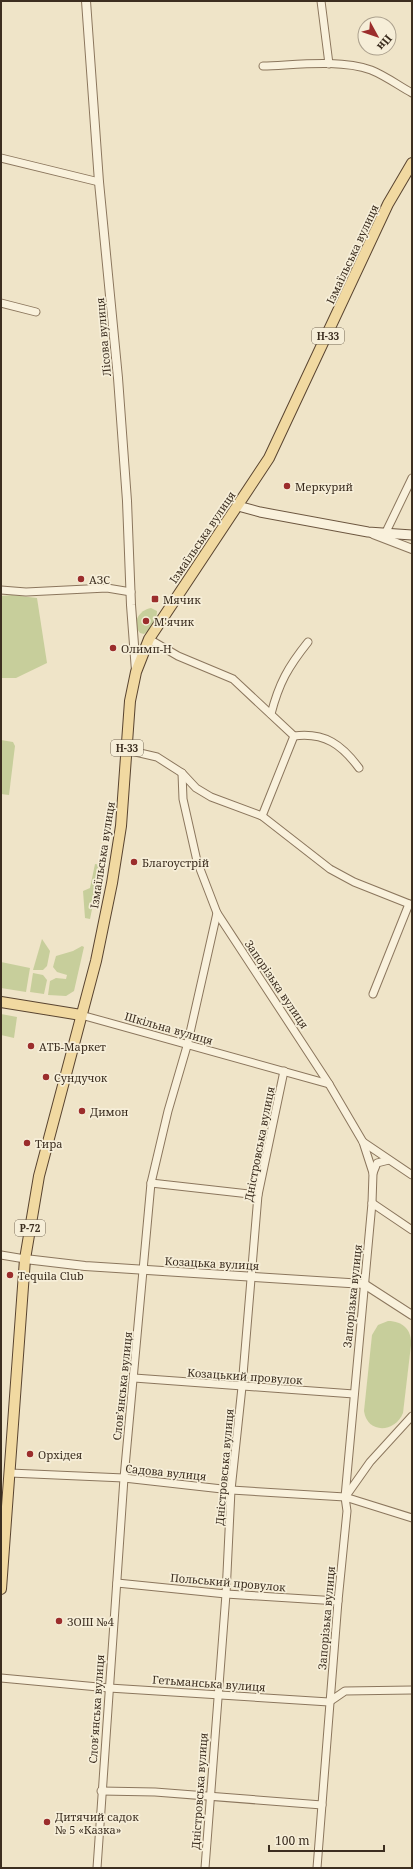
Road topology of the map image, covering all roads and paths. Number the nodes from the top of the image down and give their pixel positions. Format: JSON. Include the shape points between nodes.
{"nodes":[{"id":1,"x":86,"y":1,"type":"edge"},
{"id":2,"x":321,"y":1,"type":"edge"},
{"id":3,"x":329,"y":64,"type":"junction"},
{"id":4,"x":263,"y":66,"type":"dead end"},
{"id":5,"x":412,"y":93,"type":"edge"},
{"id":6,"x":1,"y":158,"type":"edge"},
{"id":7,"x":412,"y":163,"type":"edge"},
{"id":8,"x":99,"y":182,"type":"junction"},
{"id":9,"x":1,"y":303,"type":"edge"},
{"id":10,"x":36,"y":312,"type":"dead end"},
{"id":11,"x":412,"y":478,"type":"edge"},
{"id":12,"x":238,"y":506,"type":"junction"},
{"id":13,"x":368,"y":532,"type":"junction"},
{"id":14,"x":385,"y":534,"type":"junction"},
{"id":15,"x":412,"y":535,"type":"edge"},
{"id":16,"x":412,"y":549,"type":"edge"},
{"id":17,"x":1,"y":590,"type":"edge"},
{"id":18,"x":131,"y":592,"type":"junction"},
{"id":19,"x":149,"y":640,"type":"junction"},
{"id":20,"x":308,"y":642,"type":"dead end"},
{"id":21,"x":136,"y":672,"type":"junction"},
{"id":22,"x":271,"y":714,"type":"junction"},
{"id":23,"x":294,"y":736,"type":"junction"},
{"id":24,"x":127,"y":750,"type":"junction"},
{"id":25,"x":360,"y":768,"type":"dead end"},
{"id":26,"x":182,"y":773,"type":"junction"},
{"id":27,"x":262,"y":816,"type":"junction"},
{"id":28,"x":411,"y":904,"type":"edge"},
{"id":29,"x":217,"y":913,"type":"junction"},
{"id":30,"x":373,"y":994,"type":"dead end"},
{"id":31,"x":1,"y":1002,"type":"edge"},
{"id":32,"x":81,"y":1015,"type":"junction"},
{"id":33,"x":187,"y":1046,"type":"junction"},
{"id":34,"x":284,"y":1071,"type":"junction"},
{"id":35,"x":329,"y":1084,"type":"junction"},
{"id":36,"x":363,"y":1142,"type":"junction"},
{"id":37,"x":389,"y":1160,"type":"junction"},
{"id":38,"x":373,"y":1174,"type":"junction"},
{"id":39,"x":412,"y":1175,"type":"edge"},
{"id":40,"x":151,"y":1183,"type":"junction"},
{"id":41,"x":258,"y":1195,"type":"junction"},
{"id":42,"x":372,"y":1203,"type":"junction"},
{"id":43,"x":412,"y":1230,"type":"edge"},
{"id":44,"x":1,"y":1255,"type":"edge"},
{"id":45,"x":25,"y":1259,"type":"junction"},
{"id":46,"x":144,"y":1270,"type":"junction"},
{"id":47,"x":252,"y":1276,"type":"junction"},
{"id":48,"x":364,"y":1284,"type":"junction"},
{"id":49,"x":412,"y":1315,"type":"edge"},
{"id":50,"x":134,"y":1378,"type":"junction"},
{"id":51,"x":242,"y":1387,"type":"junction"},
{"id":52,"x":354,"y":1394,"type":"junction"},
{"id":53,"x":412,"y":1416,"type":"edge"},
{"id":54,"x":10,"y":1473,"type":"junction"},
{"id":55,"x":124,"y":1478,"type":"junction"},
{"id":56,"x":231,"y":1490,"type":"junction"},
{"id":57,"x":345,"y":1497,"type":"junction"},
{"id":58,"x":412,"y":1518,"type":"edge"},
{"id":59,"x":117,"y":1583,"type":"junction"},
{"id":60,"x":1,"y":1590,"type":"edge"},
{"id":61,"x":226,"y":1594,"type":"junction"},
{"id":62,"x":338,"y":1601,"type":"junction"},
{"id":63,"x":1,"y":1678,"type":"edge"},
{"id":64,"x":109,"y":1688,"type":"junction"},
{"id":65,"x":412,"y":1690,"type":"edge"},
{"id":66,"x":217,"y":1696,"type":"junction"},
{"id":67,"x":329,"y":1702,"type":"junction"},
{"id":68,"x":102,"y":1791,"type":"junction"},
{"id":69,"x":210,"y":1797,"type":"junction"},
{"id":70,"x":322,"y":1805,"type":"junction"},
{"id":71,"x":97,"y":1868,"type":"edge"},
{"id":72,"x":205,"y":1868,"type":"edge"},
{"id":73,"x":317,"y":1868,"type":"edge"}],
"edges":[{"from":1,"to":8,"type":"street","name":"Лісова вулиця"},
{"from":2,"to":3,"type":"street"},
{"from":3,"to":4,"type":"street"},
{"from":3,"to":5,"type":"street","via":[[360,67],[372,71]]},
{"from":6,"to":8,"type":"street"},
{"from":7,"to":12,"type":"main road","name":"Ізмаїльська вулиця","number":"Н-33","via":[[388,204],[269,458]]},
{"from":8,"to":18,"type":"street","name":"Лісова вулиця","via":[[118,378]]},
{"from":9,"to":10,"type":"street"},
{"from":11,"to":14,"type":"street"},
{"from":12,"to":13,"type":"main road"},
{"from":12,"to":19,"type":"main road","name":"Ізмаїльська вулиця","number":"Н-33"},
{"from":13,"to":14,"type":"main road"},
{"from":13,"to":16,"type":"street"},
{"from":14,"to":15,"type":"main road"},
{"from":17,"to":18,"type":"street","via":[[107,588]]},
{"from":18,"to":21,"type":"street","name":"Лісова вулиця"},
{"from":19,"to":21,"type":"main road","name":"Ізмаїльська вулиця","number":"Н-33"},
{"from":19,"to":22,"type":"street","via":[[178,656],[233,679]]},
{"from":20,"to":22,"type":"street","via":[[280,682]]},
{"from":21,"to":24,"type":"main road","name":"Ізмаїльська вулиця","number":"Н-33","via":[[130,701]]},
{"from":22,"to":23,"type":"street"},
{"from":23,"to":25,"type":"street","via":[[326,738],[339,746]]},
{"from":23,"to":27,"type":"street"},
{"from":24,"to":26,"type":"street","via":[[156,757]]},
{"from":24,"to":32,"type":"main road","name":"Ізмаїльська вулиця","number":"Н-33","via":[[121,826],[112,884],[96,961]]},
{"from":26,"to":27,"type":"street","via":[[196,788],[210,797]]},
{"from":26,"to":29,"type":"street","name":"Запорізька вулиця","via":[[183,799],[197,862]]},
{"from":27,"to":28,"type":"street","via":[[330,869],[354,882]]},
{"from":28,"to":30,"type":"street"},
{"from":29,"to":33,"type":"street","name":"Словʼянська вулиця"},
{"from":29,"to":35,"type":"street","name":"Запорізька вулиця"},
{"from":31,"to":32,"type":"main road","name":"Шкільна вулиця"},
{"from":32,"to":33,"type":"street","name":"Шкільна вулиця"},
{"from":32,"to":45,"type":"main road","name":"Ізмаїльська вулиця","number":"Р-72","via":[[39,1176]]},
{"from":33,"to":34,"type":"street","name":"Шкільна вулиця"},
{"from":33,"to":40,"type":"street","name":"Словʼянська вулиця"},
{"from":34,"to":35,"type":"street","name":"Шкільна вулиця"},
{"from":34,"to":41,"type":"street","name":"Дністровська вулиця"},
{"from":35,"to":36,"type":"street","name":"Запорізька вулиця"},
{"from":36,"to":37,"type":"street"},
{"from":36,"to":38,"type":"street","name":"Запорізька вулиця"},
{"from":37,"to":38,"type":"street","via":[[377,1163]]},
{"from":37,"to":39,"type":"street"},
{"from":38,"to":42,"type":"street","name":"Запорізька вулиця"},
{"from":40,"to":41,"type":"street"},
{"from":40,"to":46,"type":"street","name":"Словʼянська вулиця"},
{"from":41,"to":47,"type":"street","name":"Дністровська вулиця"},
{"from":42,"to":43,"type":"street"},
{"from":42,"to":48,"type":"street","name":"Запорізька вулиця"},
{"from":44,"to":45,"type":"street","name":"Козацька вулиця"},
{"from":45,"to":46,"type":"street","name":"Козацька вулиця"},
{"from":45,"to":54,"type":"main road","name":"Ізмаїльська вулиця","number":"Р-72"},
{"from":46,"to":47,"type":"street","name":"Козацька вулиця"},
{"from":46,"to":50,"type":"street","name":"Словʼянська вулиця"},
{"from":47,"to":48,"type":"street","name":"Козацька вулиця"},
{"from":47,"to":51,"type":"street","name":"Дністровська вулиця"},
{"from":48,"to":49,"type":"street","name":"Козацька вулиця"},
{"from":48,"to":52,"type":"street","name":"Запорізька вулиця"},
{"from":50,"to":51,"type":"street","name":"Козацький провулок"},
{"from":50,"to":55,"type":"street","name":"Словʼянська вулиця"},
{"from":51,"to":52,"type":"street","name":"Козацький провулок"},
{"from":51,"to":56,"type":"street","name":"Дністровська вулиця"},
{"from":52,"to":57,"type":"street","name":"Запорізька вулиця"},
{"from":53,"to":57,"type":"street","via":[[370,1462]]},
{"from":54,"to":55,"type":"street","name":"Садова вулиця"},
{"from":54,"to":60,"type":"main road","name":"Ізмаїльська вулиця","number":"Р-72"},
{"from":55,"to":56,"type":"street","name":"Садова вулиця"},
{"from":55,"to":59,"type":"street","name":"Словʼянська вулиця"},
{"from":56,"to":57,"type":"street","name":"Садова вулиця"},
{"from":56,"to":61,"type":"street","name":"Дністровська вулиця"},
{"from":57,"to":58,"type":"street","name":"Садова вулиця"},
{"from":57,"to":62,"type":"street","name":"Запорізька вулиця","via":[[347,1511]]},
{"from":59,"to":61,"type":"street","name":"Польський провулок"},
{"from":59,"to":64,"type":"street","name":"Словʼянська вулиця"},
{"from":61,"to":62,"type":"street","name":"Польський провулок"},
{"from":61,"to":66,"type":"street","name":"Дністровська вулиця"},
{"from":62,"to":67,"type":"street","name":"Запорізька вулиця"},
{"from":63,"to":64,"type":"street","name":"Гетьманська вулиця"},
{"from":64,"to":66,"type":"street","name":"Гетьманська вулиця"},
{"from":64,"to":68,"type":"street","name":"Словʼянська вулиця"},
{"from":65,"to":67,"type":"street","via":[[345,1690]]},
{"from":66,"to":67,"type":"street","name":"Гетьманська вулиця"},
{"from":66,"to":69,"type":"street","name":"Дністровська вулиця"},
{"from":67,"to":70,"type":"street","name":"Запорізька вулиця"},
{"from":68,"to":69,"type":"street"},
{"from":68,"to":71,"type":"street","name":"Словʼянська вулиця"},
{"from":69,"to":70,"type":"street"},
{"from":69,"to":72,"type":"street","name":"Дністровська вулиця"},
{"from":70,"to":73,"type":"street","name":"Запорізька вулиця"}]}
